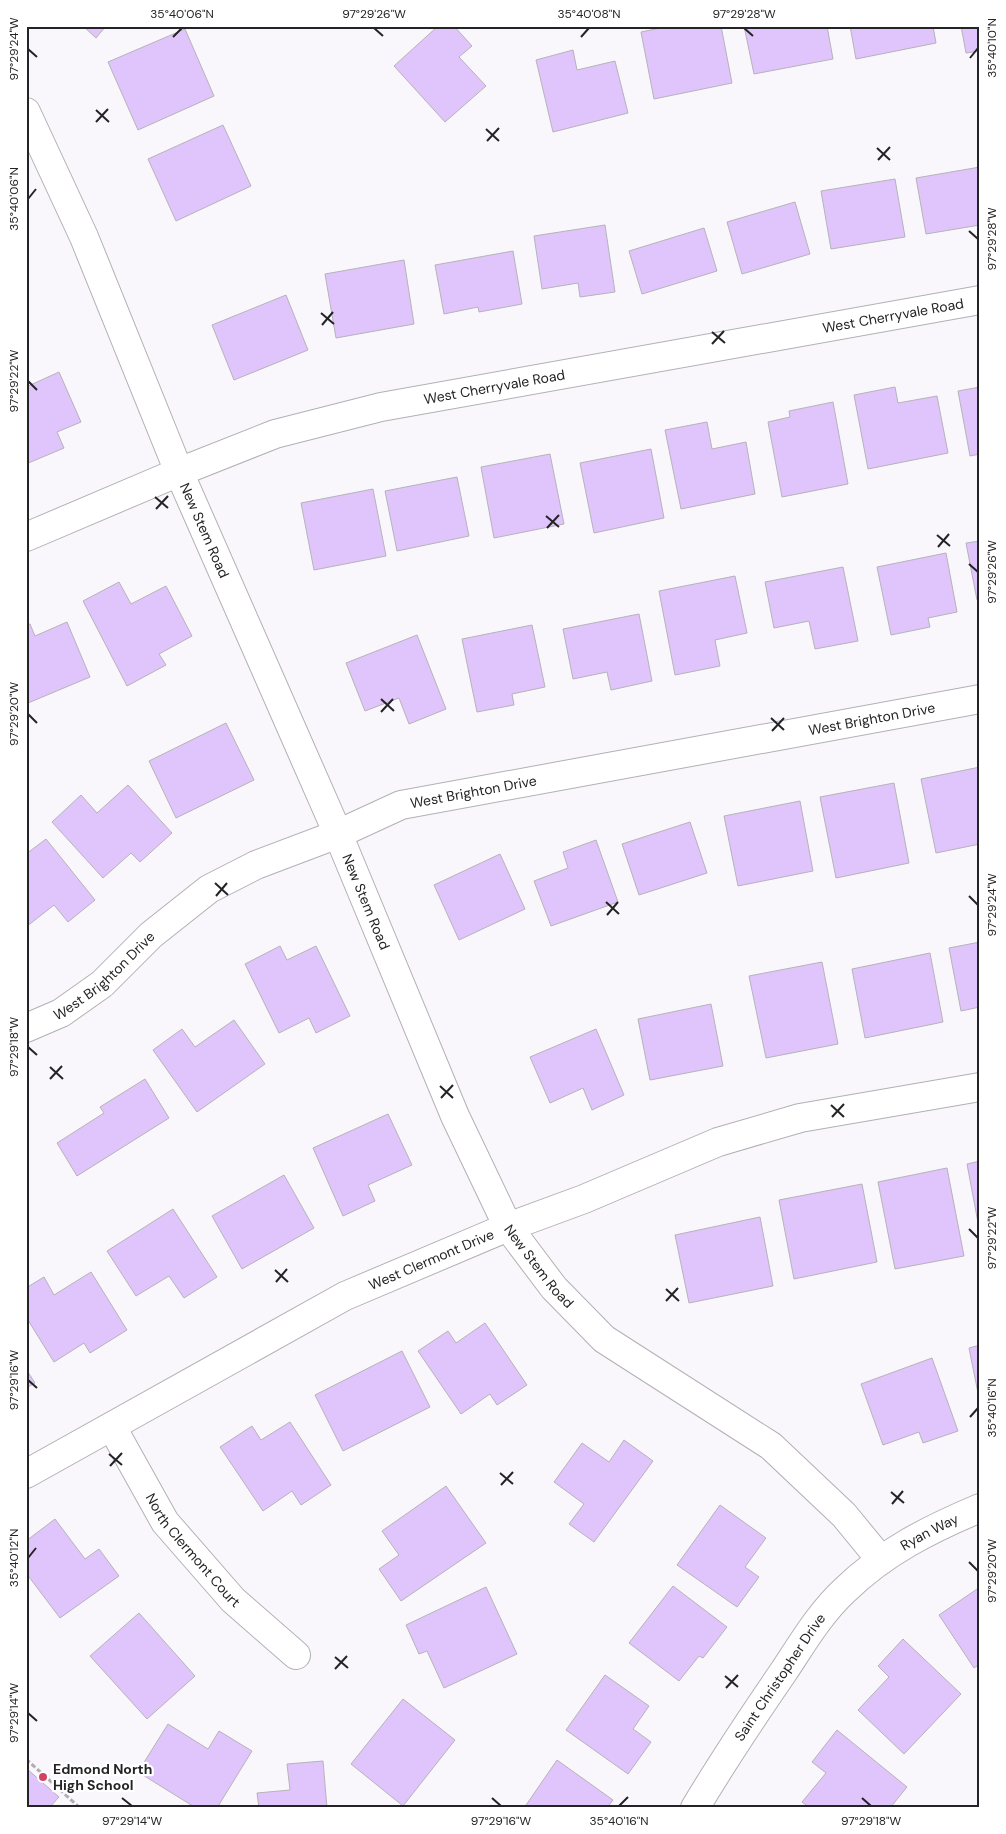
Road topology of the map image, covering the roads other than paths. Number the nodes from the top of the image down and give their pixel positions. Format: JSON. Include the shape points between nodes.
{"nodes":[{"id":1,"x":26,"y":112,"type":"edge"},
{"id":2,"x":980,"y":300,"type":"edge"},
{"id":3,"x":179,"y":472,"type":"junction"},
{"id":4,"x":26,"y":537,"type":"edge"},
{"id":5,"x":980,"y":699,"type":"edge"},
{"id":6,"x":338,"y":834,"type":"junction"},
{"id":7,"x":26,"y":1028,"type":"edge"},
{"id":8,"x":980,"y":1087,"type":"edge"},
{"id":9,"x":508,"y":1227,"type":"junction"},
{"id":10,"x":112,"y":1427,"type":"junction"},
{"id":11,"x":26,"y":1474,"type":"edge"},
{"id":12,"x":980,"y":1508,"type":"edge"},
{"id":13,"x":880,"y":1560,"type":"junction"},
{"id":14,"x":296,"y":1655,"type":"dead end"},
{"id":15,"x":695,"y":1808,"type":"edge"}],
"edges":[{"from":1,"to":3,"type":"street","name":"New Stem Road","via":[[84,237]]},
{"from":2,"to":3,"type":"street","name":"West Cherryvale Road","via":[[381,406],[275,434]]},
{"from":3,"to":4,"type":"street","name":"West Cherryvale Road"},
{"from":3,"to":6,"type":"street","name":"New Stem Road"},
{"from":5,"to":6,"type":"street","name":"West Brighton Drive","via":[[401,805]]},
{"from":6,"to":7,"type":"street","name":"West Brighton Drive","via":[[256,865],[208,888],[152,935],[102,984],[60,1013]]},
{"from":6,"to":9,"type":"street","name":"New Stem Road","via":[[454,1116]]},
{"from":8,"to":9,"type":"street","name":"West Clermont Drive","via":[[800,1118],[718,1142],[584,1199]]},
{"from":9,"to":10,"type":"street","name":"West Clermont Drive","via":[[345,1296]]},
{"from":9,"to":13,"type":"street","name":"New Stem Road","via":[[554,1288],[604,1339],[771,1446],[844,1515]]},
{"from":10,"to":11,"type":"street","name":"West Clermont Drive"},
{"from":10,"to":14,"type":"street","name":"North Clermont Court","via":[[165,1522],[233,1600]]},
{"from":12,"to":13,"type":"street","name":"Ryan Way","via":[[914,1538]]},
{"from":13,"to":15,"type":"street","name":"Saint Christopher Drive","via":[[844,1590],[815,1625]]}]}
